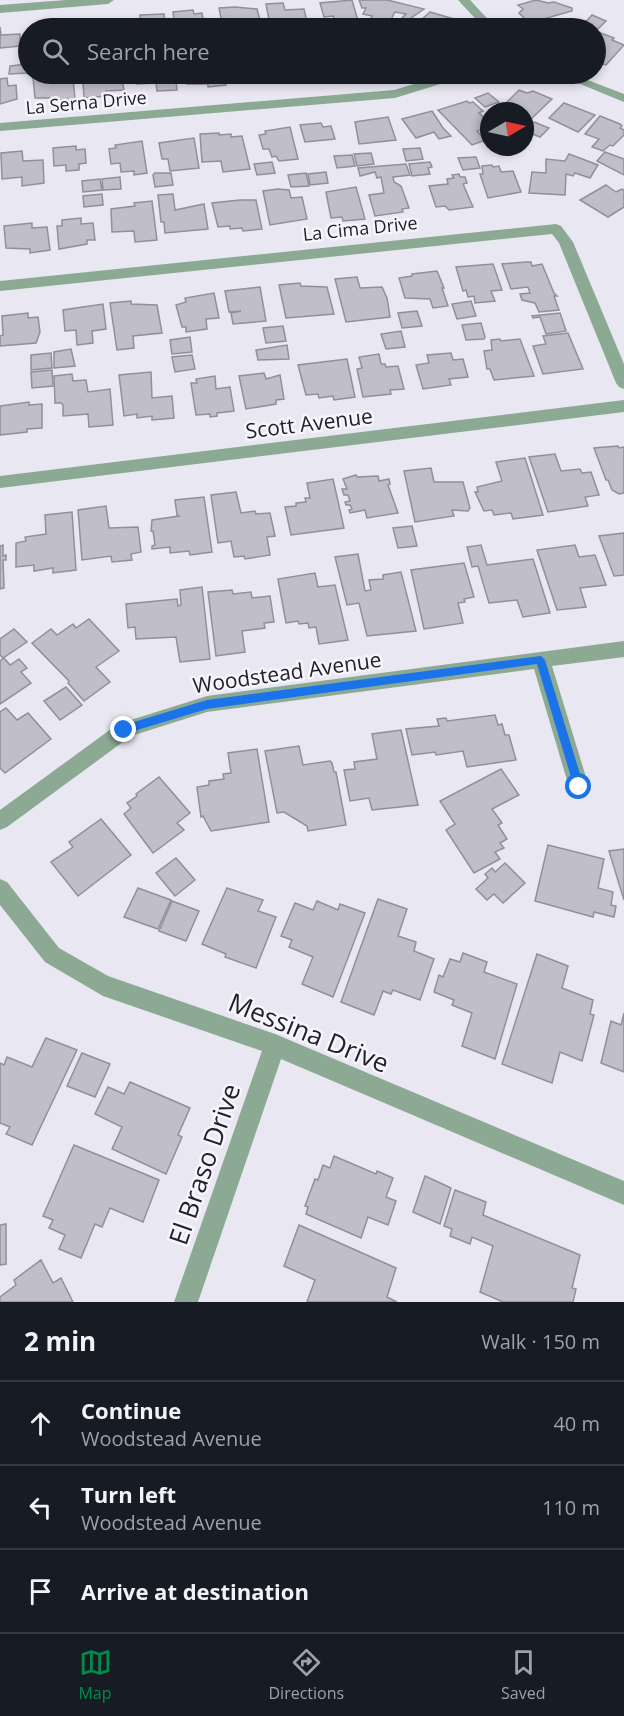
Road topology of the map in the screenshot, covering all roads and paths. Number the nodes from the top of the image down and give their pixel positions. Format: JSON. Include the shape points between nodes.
{"nodes":[{"id":1,"x":108,"y":0,"type":"edge"},
{"id":2,"x":464,"y":0,"type":"edge"},
{"id":3,"x":0,"y":9,"type":"edge"},
{"id":4,"x":481,"y":18,"type":"edge"},
{"id":5,"x":427,"y":84,"type":"edge"},
{"id":6,"x":588,"y":84,"type":"edge"},
{"id":7,"x":624,"y":98,"type":"edge"},
{"id":8,"x":0,"y":127,"type":"edge"},
{"id":9,"x":0,"y":286,"type":"edge"},
{"id":10,"x":624,"y":383,"type":"edge"},
{"id":11,"x":624,"y":406,"type":"edge"},
{"id":12,"x":0,"y":482,"type":"edge"},
{"id":13,"x":624,"y":649,"type":"edge"},
{"id":14,"x":541,"y":660,"type":"junction"},
{"id":15,"x":579,"y":787,"type":"dead end"},
{"id":16,"x":0,"y":821,"type":"edge"},
{"id":17,"x":0,"y":889,"type":"edge"},
{"id":18,"x":274,"y":1046,"type":"junction"},
{"id":19,"x":624,"y":1193,"type":"edge"},
{"id":20,"x":186,"y":1302,"type":"edge"}],
"edges":[{"from":1,"to":3,"type":"street"},
{"from":2,"to":4,"type":"street"},
{"from":5,"to":8,"type":"street","name":"La Serna Drive","via":[[395,94]]},
{"from":6,"to":7,"type":"street"},
{"from":9,"to":10,"type":"street","name":"La Cima Drive","via":[[556,229],[566,242]]},
{"from":11,"to":12,"type":"street","name":"Scott Avenue"},
{"from":13,"to":14,"type":"street","name":"Woodstead Avenue"},
{"from":14,"to":15,"type":"street"},
{"from":14,"to":16,"type":"street","name":"Woodstead Avenue","via":[[207,704],[151,720],[124,730]]},
{"from":17,"to":18,"type":"street","name":"Messina Drive","via":[[52,955],[103,985]]},
{"from":18,"to":19,"type":"street","name":"Messina Drive"},
{"from":18,"to":20,"type":"street","name":"El Braso Drive"}]}
